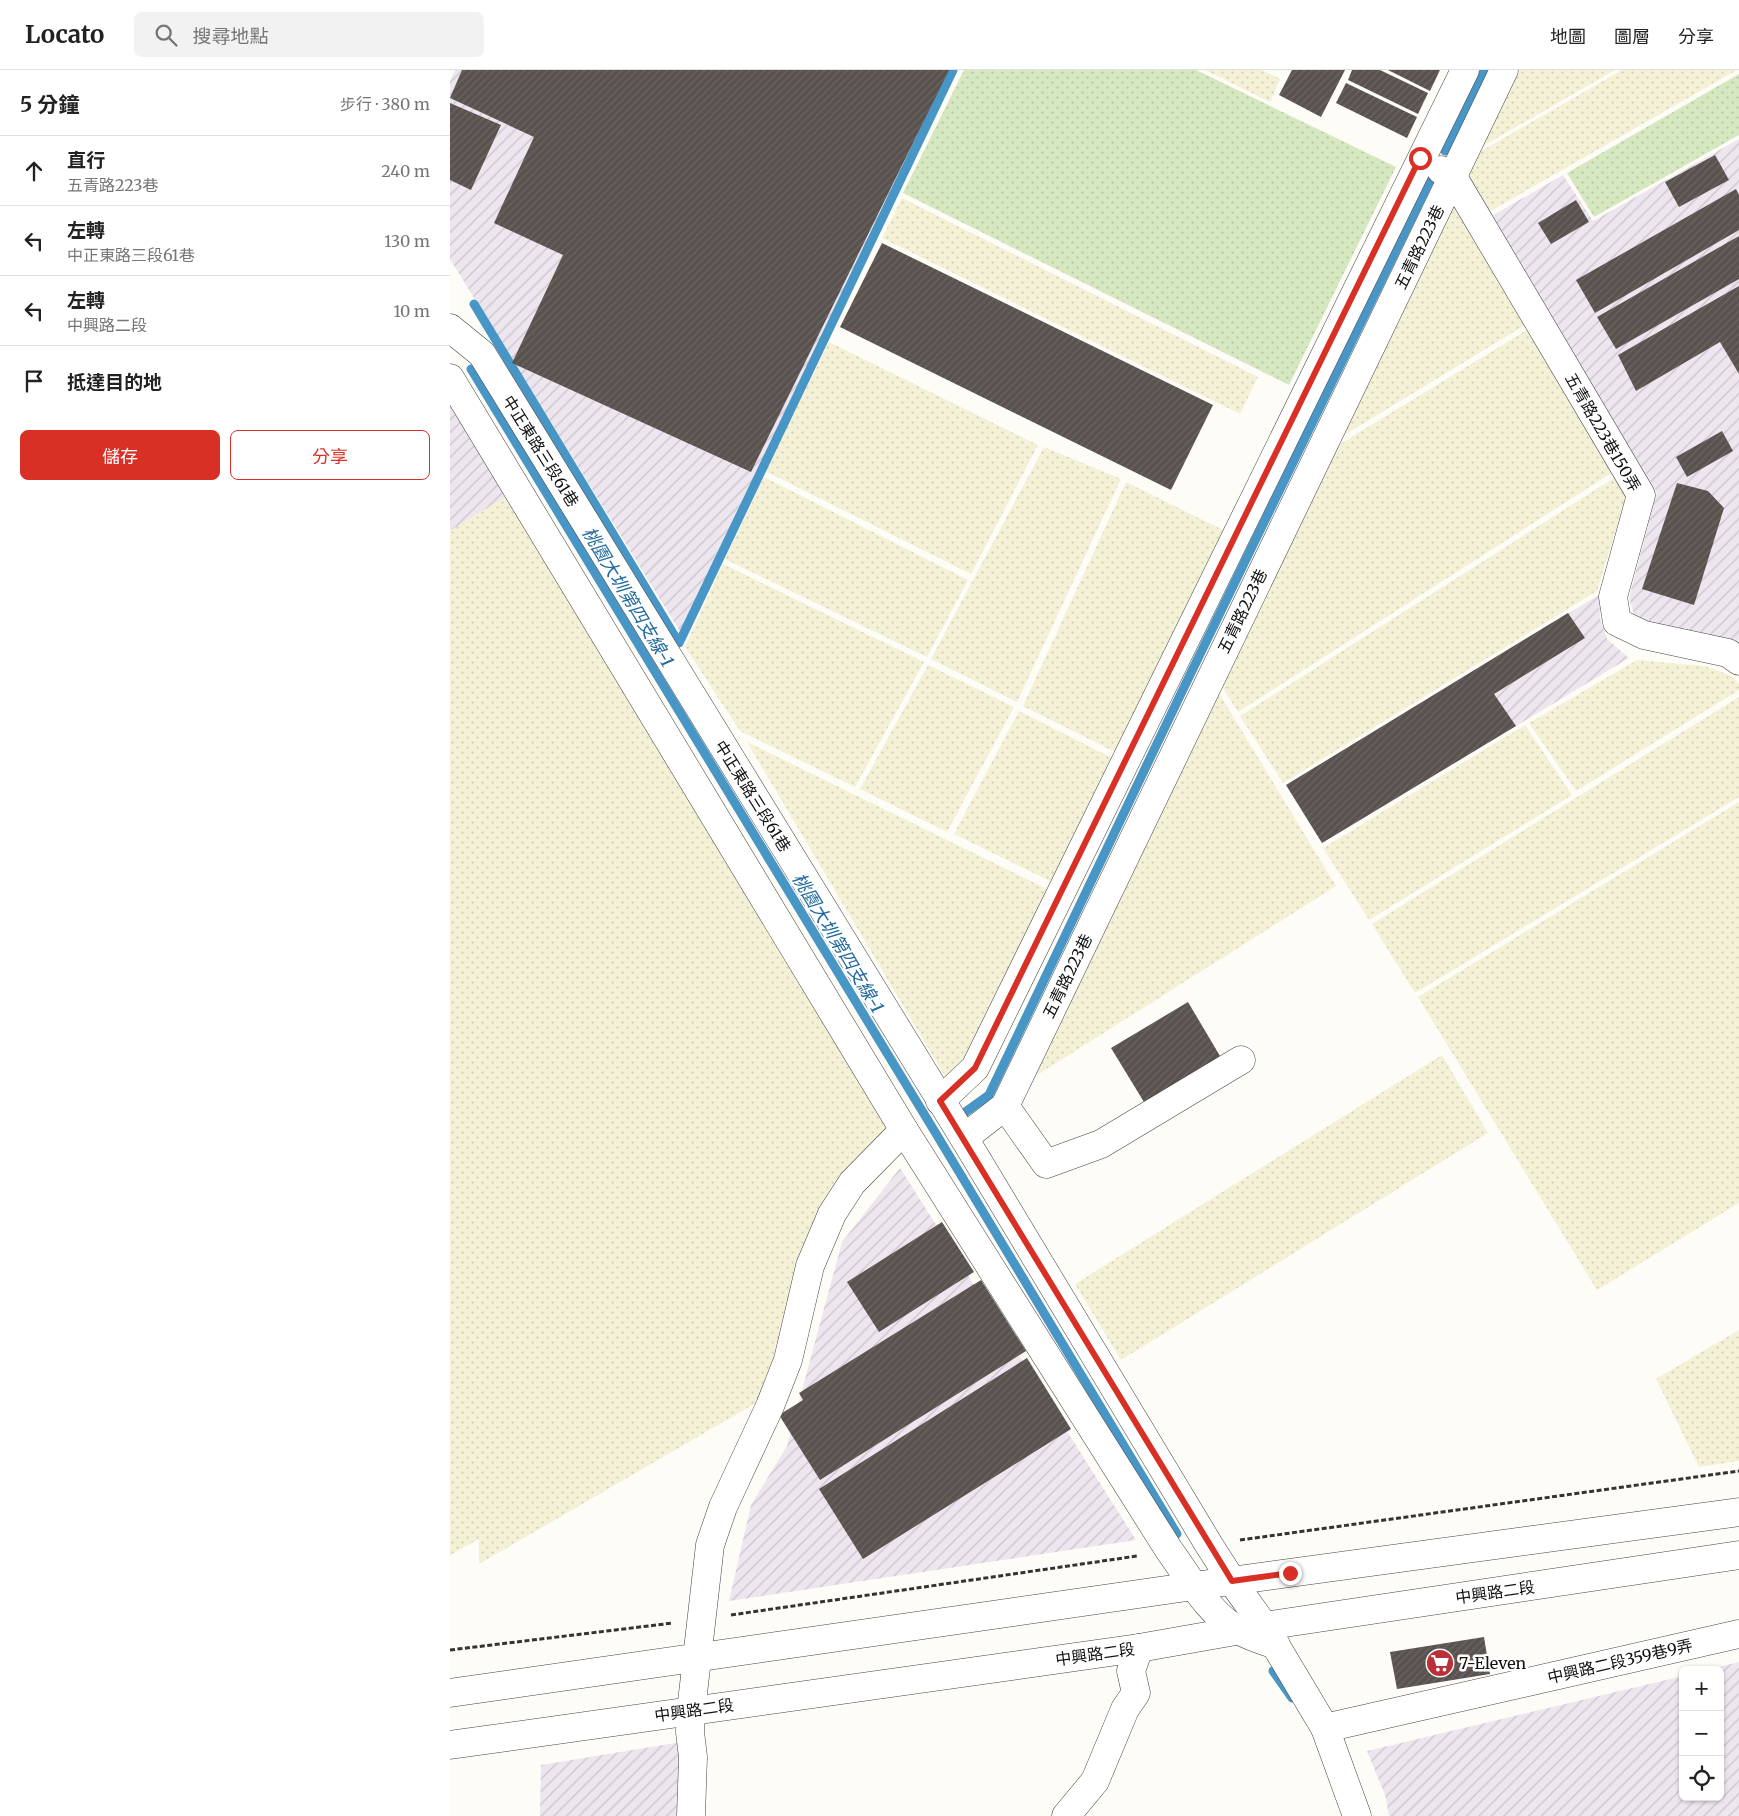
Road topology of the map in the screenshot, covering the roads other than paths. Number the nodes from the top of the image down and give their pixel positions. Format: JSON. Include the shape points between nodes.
{"nodes":[{"id":1,"x":1465,"y":70,"type":"edge"},
{"id":2,"x":1504,"y":70,"type":"edge"},
{"id":3,"x":1420,"y":158,"type":"junction"},
{"id":4,"x":1453,"y":177,"type":"junction"},
{"id":5,"x":450,"y":328,"type":"edge"},
{"id":6,"x":450,"y":378,"type":"edge"},
{"id":7,"x":1739,"y":661,"type":"edge"},
{"id":8,"x":1241,"y":1060,"type":"dead end"},
{"id":9,"x":940,"y":1101,"type":"junction"},
{"id":10,"x":1005,"y":1106,"type":"junction"},
{"id":11,"x":904,"y":1130,"type":"junction"},
{"id":12,"x":964,"y":1138,"type":"junction"},
{"id":13,"x":1739,"y":1512,"type":"edge"},
{"id":14,"x":1739,"y":1556,"type":"edge"},
{"id":15,"x":1232,"y":1581,"type":"junction"},
{"id":16,"x":1194,"y":1586,"type":"junction"},
{"id":17,"x":1260,"y":1634,"type":"junction"},
{"id":18,"x":1739,"y":1634,"type":"edge"},
{"id":19,"x":1139,"y":1648,"type":"junction"},
{"id":20,"x":698,"y":1657,"type":"junction"},
{"id":21,"x":450,"y":1692,"type":"edge"},
{"id":22,"x":691,"y":1710,"type":"junction"},
{"id":23,"x":1325,"y":1728,"type":"junction"},
{"id":24,"x":450,"y":1745,"type":"edge"},
{"id":25,"x":691,"y":1816,"type":"edge"},
{"id":26,"x":1066,"y":1816,"type":"edge"},
{"id":27,"x":1357,"y":1816,"type":"edge"}],
"edges":[{"from":1,"to":3,"type":"street"},
{"from":2,"to":4,"type":"street","name":"五青路223巷"},
{"from":3,"to":4,"type":"street","name":"五青路223巷150弄"},
{"from":3,"to":9,"type":"street","via":[[975,1068]]},
{"from":4,"to":7,"type":"street","name":"五青路223巷150弄","via":[[1641,495],[1613,597],[1617,622],[1644,635],[1728,653]]},
{"from":4,"to":10,"type":"street","name":"五青路223巷"},
{"from":5,"to":9,"type":"street","name":"中正東路三段61巷","via":[[482,354]]},
{"from":6,"to":11,"type":"street"},
{"from":8,"to":10,"type":"street","via":[[1101,1144],[1046,1164]]},
{"from":9,"to":12,"type":"street","name":"中正東路三段61巷"},
{"from":10,"to":12,"type":"street","name":"五青路223巷"},
{"from":11,"to":16,"type":"street"},
{"from":11,"to":20,"type":"street","via":[[852,1183],[832,1214],[810,1266],[788,1360],[710,1545]]},
{"from":12,"to":15,"type":"street","name":"中正東路三段61巷"},
{"from":13,"to":15,"type":"street"},
{"from":14,"to":17,"type":"street","name":"中興路二段"},
{"from":15,"to":16,"type":"street"},
{"from":15,"to":17,"type":"street","name":"中正東路三段61巷"},
{"from":16,"to":17,"type":"street","via":[[1217,1613]]},
{"from":16,"to":20,"type":"street"},
{"from":17,"to":19,"type":"street","name":"中興路二段"},
{"from":17,"to":23,"type":"street","name":"中正東路三段61巷"},
{"from":18,"to":23,"type":"street","name":"中興路二段359巷9弄"},
{"from":19,"to":22,"type":"street","name":"中興路二段"},
{"from":19,"to":26,"type":"street","via":[[1131,1671],[1136,1693],[1125,1709],[1095,1781]]},
{"from":20,"to":21,"type":"street"},
{"from":20,"to":22,"type":"street"},
{"from":22,"to":24,"type":"street","name":"中興路二段"},
{"from":22,"to":25,"type":"street"},
{"from":23,"to":27,"type":"street","name":"中正東路三段61巷"}]}
